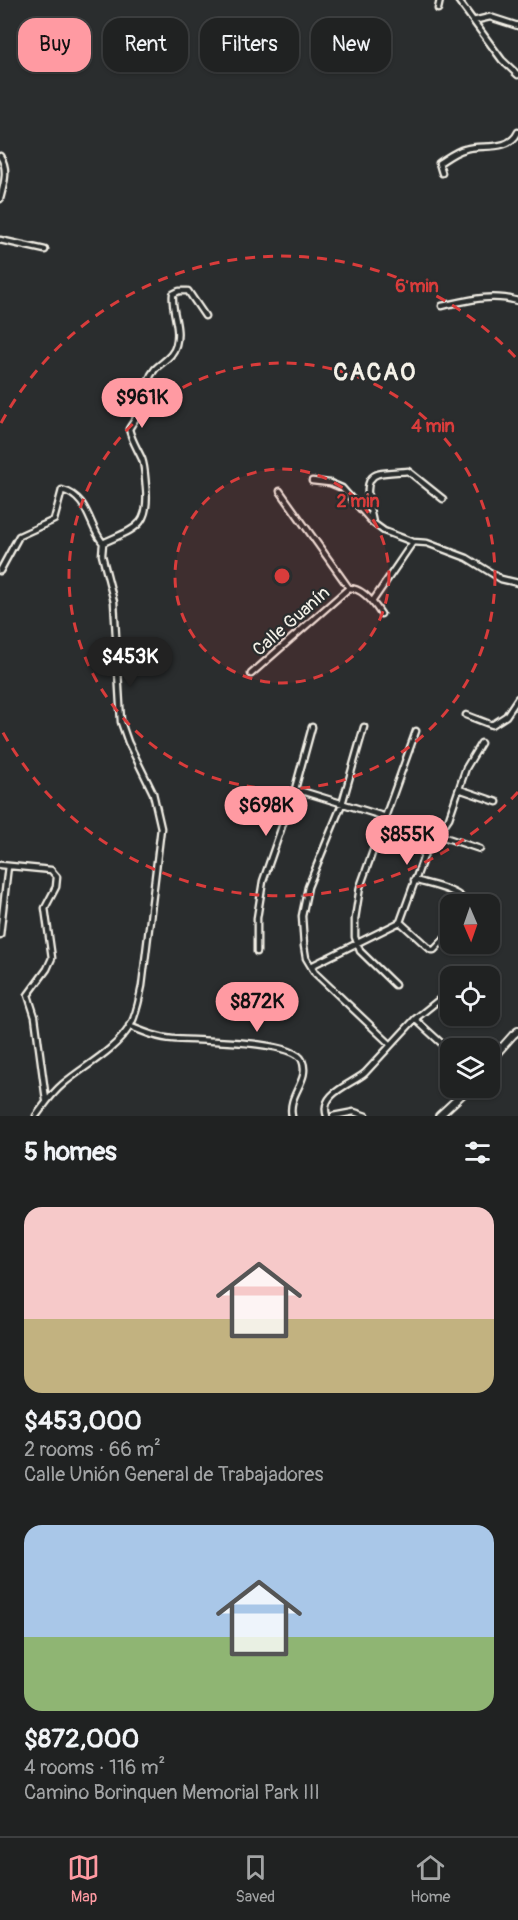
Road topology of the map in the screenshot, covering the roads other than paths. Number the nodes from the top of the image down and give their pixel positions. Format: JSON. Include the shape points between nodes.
{"nodes":[{"id":1,"x":440,"y":0,"type":"edge"},
{"id":2,"x":458,"y":0,"type":"edge"},
{"id":3,"x":438,"y":9,"type":"dead end"},
{"id":4,"x":473,"y":21,"type":"junction"},
{"id":5,"x":518,"y":26,"type":"edge"},
{"id":6,"x":518,"y":75,"type":"edge"},
{"id":7,"x":518,"y":132,"type":"edge"},
{"id":8,"x":0,"y":156,"type":"edge"},
{"id":9,"x":442,"y":173,"type":"dead end"},
{"id":10,"x":0,"y":199,"type":"edge"},
{"id":11,"x":0,"y":240,"type":"edge"},
{"id":12,"x":45,"y":250,"type":"dead end"},
{"id":13,"x":518,"y":301,"type":"edge"},
{"id":14,"x":442,"y":306,"type":"dead end"},
{"id":15,"x":205,"y":316,"type":"dead end"},
{"id":16,"x":312,"y":481,"type":"dead end"},
{"id":17,"x":280,"y":491,"type":"dead end"},
{"id":18,"x":443,"y":499,"type":"dead end"},
{"id":19,"x":373,"y":523,"type":"junction"},
{"id":20,"x":413,"y":542,"type":"junction"},
{"id":21,"x":103,"y":543,"type":"junction"},
{"id":22,"x":0,"y":571,"type":"edge"},
{"id":23,"x":518,"y":583,"type":"edge"},
{"id":24,"x":349,"y":588,"type":"junction"},
{"id":25,"x":372,"y":602,"type":"junction"},
{"id":26,"x":381,"y":614,"type":"dead end"},
{"id":27,"x":251,"y":674,"type":"dead end"},
{"id":28,"x":518,"y":698,"type":"edge"},
{"id":29,"x":466,"y":715,"type":"dead end"},
{"id":30,"x":312,"y":726,"type":"dead end"},
{"id":31,"x":364,"y":727,"type":"dead end"},
{"id":32,"x":416,"y":731,"type":"dead end"},
{"id":33,"x":481,"y":743,"type":"dead end"},
{"id":34,"x":295,"y":789,"type":"junction"},
{"id":35,"x":459,"y":789,"type":"junction"},
{"id":36,"x":497,"y":802,"type":"dead end"},
{"id":37,"x":342,"y":804,"type":"junction"},
{"id":38,"x":386,"y":817,"type":"junction"},
{"id":39,"x":438,"y":835,"type":"junction"},
{"id":40,"x":480,"y":849,"type":"dead end"},
{"id":41,"x":0,"y":865,"type":"edge"},
{"id":42,"x":8,"y":866,"type":"junction"},
{"id":43,"x":414,"y":880,"type":"junction"},
{"id":44,"x":456,"y":894,"type":"edge"},
{"id":45,"x":400,"y":922,"type":"junction"},
{"id":46,"x":0,"y":935,"type":"edge"},
{"id":47,"x":357,"y":944,"type":"junction"},
{"id":48,"x":440,"y":944,"type":"edge"},
{"id":49,"x":257,"y":952,"type":"dead end"},
{"id":50,"x":311,"y":966,"type":"junction"},
{"id":51,"x":395,"y":985,"type":"dead end"},
{"id":52,"x":440,"y":999,"type":"edge"},
{"id":53,"x":415,"y":1019,"type":"junction"},
{"id":54,"x":129,"y":1026,"type":"junction"},
{"id":55,"x":518,"y":1031,"type":"edge"},
{"id":56,"x":440,"y":1042,"type":"edge"},
{"id":57,"x":391,"y":1045,"type":"junction"},
{"id":58,"x":500,"y":1050,"type":"edge"},
{"id":59,"x":458,"y":1098,"type":"edge"},
{"id":60,"x":46,"y":1100,"type":"junction"},
{"id":61,"x":36,"y":1116,"type":"edge"},
{"id":62,"x":292,"y":1116,"type":"edge"},
{"id":63,"x":327,"y":1116,"type":"edge"},
{"id":64,"x":333,"y":1116,"type":"edge"},
{"id":65,"x":366,"y":1116,"type":"edge"},
{"id":66,"x":438,"y":1116,"type":"edge"}],
"edges":[{"from":1,"to":3,"type":"street"},
{"from":2,"to":4,"type":"street"},
{"from":4,"to":5,"type":"street","via":[[490,17]]},
{"from":4,"to":6,"type":"street"},
{"from":7,"to":9,"type":"street","via":[[515,139],[503,145],[461,150],[439,163]]},
{"from":8,"to":10,"type":"street","via":[[5,179]]},
{"from":11,"to":12,"type":"street"},
{"from":13,"to":14,"type":"street","via":[[485,297]]},
{"from":15,"to":21,"type":"street","via":[[188,291],[172,294],[178,329],[176,345],[147,383],[141,408],[129,429],[142,460],[145,515],[137,527]]},
{"from":16,"to":19,"type":"street","via":[[342,488]]},
{"from":17,"to":24,"type":"street"},
{"from":18,"to":19,"type":"street","via":[[408,471],[377,474],[368,487]]},
{"from":19,"to":20,"type":"street"},
{"from":20,"to":23,"type":"street","via":[[427,543],[467,558],[501,579]]},
{"from":20,"to":25,"type":"street"},
{"from":21,"to":22,"type":"street","via":[[96,536],[88,511],[71,493],[62,490],[54,520],[19,536]]},
{"from":21,"to":54,"type":"street","via":[[102,555],[114,602],[121,722],[153,793],[161,828],[142,986]]},
{"from":24,"to":25,"type":"street","via":[[356,588]]},
{"from":24,"to":27,"type":"street","name":"Calle Guanín"},
{"from":25,"to":26,"type":"street"},
{"from":28,"to":29,"type":"street","via":[[506,716],[492,725]]},
{"from":30,"to":34,"type":"street"},
{"from":31,"to":37,"type":"street"},
{"from":32,"to":38,"type":"street"},
{"from":33,"to":35,"type":"street"},
{"from":34,"to":37,"type":"street"},
{"from":34,"to":49,"type":"street","via":[[263,881]]},
{"from":35,"to":36,"type":"street"},
{"from":35,"to":39,"type":"street"},
{"from":37,"to":38,"type":"street"},
{"from":37,"to":50,"type":"street","via":[[303,908],[304,946]]},
{"from":38,"to":47,"type":"street","via":[[360,887],[355,919]]},
{"from":39,"to":40,"type":"street"},
{"from":39,"to":43,"type":"street","via":[[425,852]]},
{"from":41,"to":42,"type":"street"},
{"from":42,"to":46,"type":"street"},
{"from":42,"to":60,"type":"street","via":[[51,870],[57,878],[45,908],[52,958],[27,995],[35,1017]]},
{"from":43,"to":44,"type":"street"},
{"from":43,"to":45,"type":"street"},
{"from":45,"to":47,"type":"street"},
{"from":45,"to":48,"type":"street","via":[[430,950]]},
{"from":47,"to":50,"type":"street"},
{"from":47,"to":51,"type":"street"},
{"from":50,"to":57,"type":"street"},
{"from":52,"to":53,"type":"street"},
{"from":53,"to":56,"type":"street"},
{"from":53,"to":57,"type":"street"},
{"from":54,"to":60,"type":"street","via":[[110,1048]]},
{"from":54,"to":62,"type":"street","via":[[171,1039],[266,1044],[296,1053],[305,1069],[290,1105]]},
{"from":55,"to":58,"type":"street"},
{"from":57,"to":63,"type":"street","via":[[357,1080],[332,1095],[326,1102]]},
{"from":59,"to":66,"type":"street"},
{"from":60,"to":61,"type":"street"},
{"from":64,"to":65,"type":"street","via":[[354,1112]]}]}
